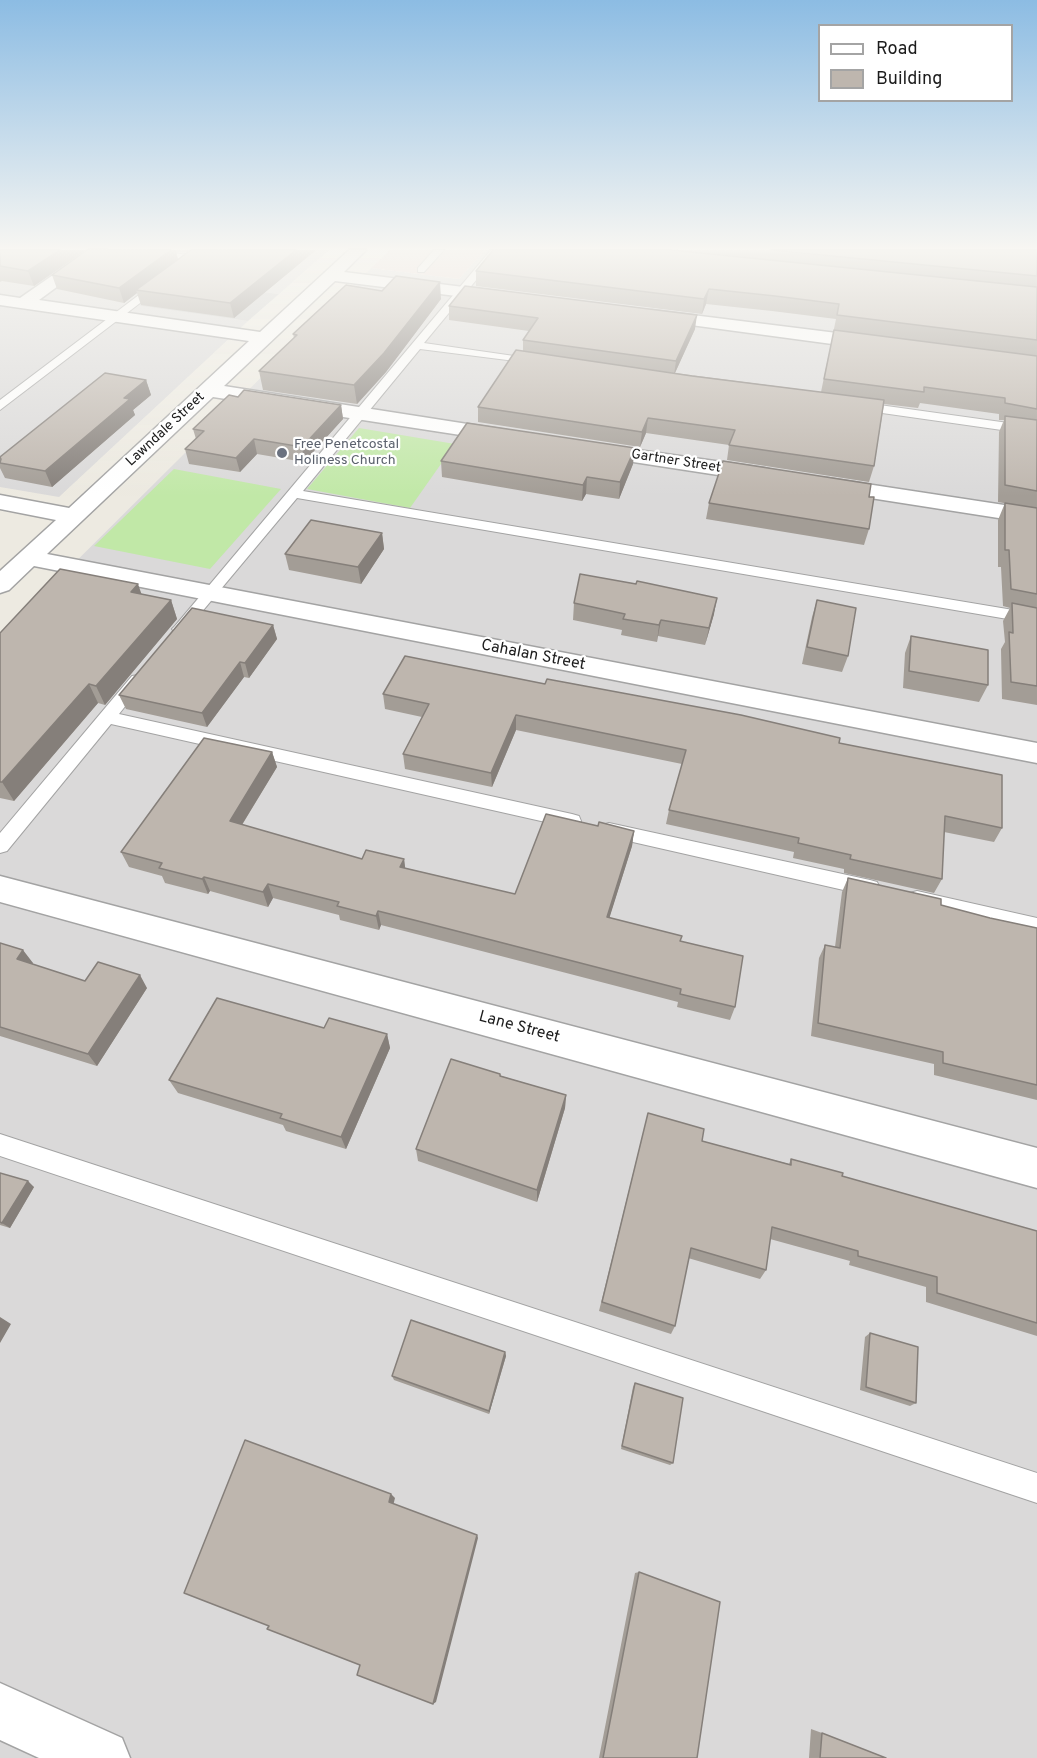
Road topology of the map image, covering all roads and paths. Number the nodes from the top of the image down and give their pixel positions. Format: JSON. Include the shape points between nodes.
{"nodes":[{"id":1,"x":98,"y":332,"type":"edge"},
{"id":2,"x":223,"y":332,"type":"edge"},
{"id":3,"x":270,"y":332,"type":"edge"},
{"id":4,"x":427,"y":332,"type":"edge"},
{"id":5,"x":786,"y":332,"type":"edge"},
{"id":6,"x":264,"y":338,"type":"junction"},
{"id":7,"x":416,"y":345,"type":"junction"},
{"id":8,"x":896,"y":346,"type":"edge"},
{"id":9,"x":545,"y":363,"type":"edge"},
{"id":10,"x":208,"y":390,"type":"junction"},
{"id":11,"x":0,"y":393,"type":"edge"},
{"id":12,"x":15,"y":395,"type":"junction"},
{"id":13,"x":849,"y":405,"type":"edge"},
{"id":14,"x":0,"y":406,"type":"edge"},
{"id":15,"x":360,"y":413,"type":"junction"},
{"id":16,"x":1037,"y":431,"type":"edge"},
{"id":17,"x":523,"y":438,"type":"edge"},
{"id":18,"x":570,"y":446,"type":"edge"},
{"id":19,"x":780,"y":478,"type":"edge"},
{"id":20,"x":804,"y":481,"type":"edge"},
{"id":21,"x":293,"y":493,"type":"junction"},
{"id":22,"x":0,"y":502,"type":"edge"},
{"id":23,"x":74,"y":516,"type":"junction"},
{"id":24,"x":1037,"y":517,"type":"edge"},
{"id":25,"x":29,"y":558,"type":"junction"},
{"id":26,"x":0,"y":585,"type":"edge"},
{"id":27,"x":210,"y":593,"type":"junction"},
{"id":28,"x":1037,"y":619,"type":"edge"},
{"id":29,"x":173,"y":637,"type":"edge"},
{"id":30,"x":151,"y":664,"type":"edge"},
{"id":31,"x":107,"y":717,"type":"junction"},
{"id":32,"x":1037,"y":753,"type":"edge"},
{"id":33,"x":0,"y":846,"type":"edge"},
{"id":34,"x":0,"y":889,"type":"edge"},
{"id":35,"x":1037,"y":926,"type":"edge"},
{"id":36,"x":0,"y":1145,"type":"edge"},
{"id":37,"x":1037,"y":1168,"type":"edge"},
{"id":38,"x":1037,"y":1488,"type":"edge"},
{"id":39,"x":0,"y":1711,"type":"edge"},
{"id":40,"x":102,"y":1758,"type":"edge"}],
"edges":[{"from":1,"to":12,"type":"lane"},
{"from":2,"to":6,"type":"street"},
{"from":3,"to":6,"type":"street","name":"Lawndale Street"},
{"from":4,"to":7,"type":"lane"},
{"from":5,"to":8,"type":"street"},
{"from":6,"to":10,"type":"street","name":"Lawndale Street"},
{"from":7,"to":9,"type":"lane"},
{"from":7,"to":15,"type":"lane"},
{"from":10,"to":15,"type":"street"},
{"from":10,"to":23,"type":"street","name":"Lawndale Street"},
{"from":11,"to":12,"type":"lane"},
{"from":12,"to":14,"type":"lane"},
{"from":13,"to":16,"type":"lane"},
{"from":15,"to":17,"type":"street"},
{"from":15,"to":21,"type":"lane"},
{"from":18,"to":19,"type":"street","name":"Gartner Street"},
{"from":20,"to":24,"type":"street"},
{"from":21,"to":27,"type":"lane"},
{"from":21,"to":28,"type":"lane"},
{"from":22,"to":23,"type":"street"},
{"from":23,"to":25,"type":"street","name":"Lawndale Street"},
{"from":25,"to":26,"type":"street","name":"Lawndale Street"},
{"from":25,"to":27,"type":"street","name":"Cahalan Street"},
{"from":27,"to":29,"type":"lane"},
{"from":27,"to":32,"type":"street","name":"Cahalan Street"},
{"from":30,"to":31,"type":"lane"},
{"from":31,"to":33,"type":"lane"},
{"from":31,"to":35,"type":"lane"},
{"from":34,"to":37,"type":"street","name":"Lane Street"},
{"from":36,"to":38,"type":"lane"},
{"from":39,"to":40,"type":"street"}]}
